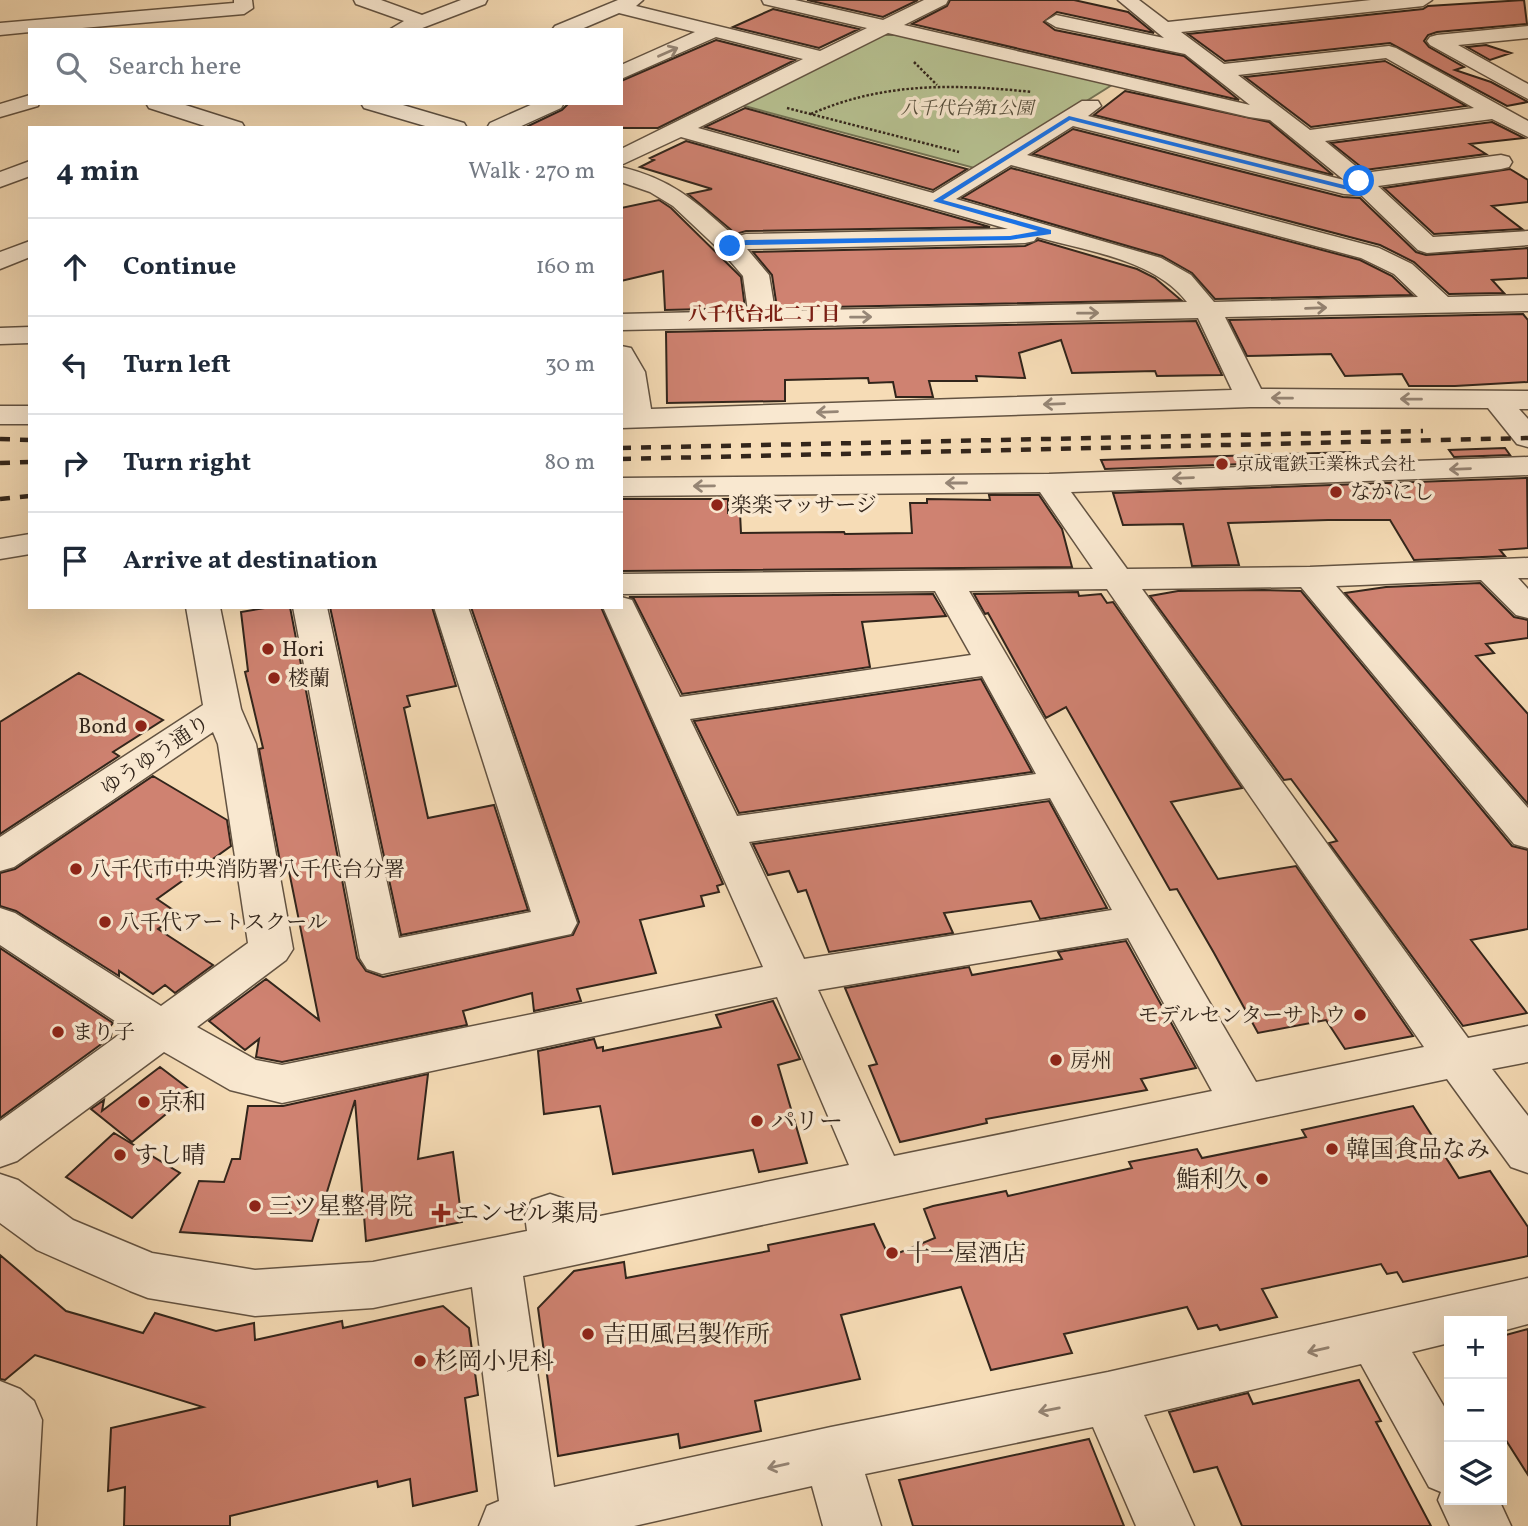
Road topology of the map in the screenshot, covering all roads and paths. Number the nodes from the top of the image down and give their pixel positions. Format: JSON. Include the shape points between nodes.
{"nodes":[{"id":1,"x":243,"y":0,"type":"edge"},
{"id":2,"x":363,"y":0,"type":"edge"},
{"id":3,"x":478,"y":0,"type":"edge"},
{"id":4,"x":939,"y":0,"type":"edge"},
{"id":5,"x":1127,"y":0,"type":"edge"},
{"id":6,"x":1423,"y":0,"type":"edge"},
{"id":7,"x":778,"y":1,"type":"edge"},
{"id":8,"x":625,"y":4,"type":"edge"},
{"id":9,"x":1085,"y":5,"type":"dead end"},
{"id":10,"x":105,"y":16,"type":"edge"},
{"id":11,"x":421,"y":22,"type":"junction"},
{"id":12,"x":253,"y":25,"type":"dead end"},
{"id":13,"x":885,"y":27,"type":"junction"},
{"id":14,"x":222,"y":28,"type":"edge"},
{"id":15,"x":404,"y":28,"type":"edge"},
{"id":16,"x":567,"y":28,"type":"edge"},
{"id":17,"x":1164,"y":28,"type":"junction"},
{"id":18,"x":0,"y":29,"type":"edge"},
{"id":19,"x":714,"y":32,"type":"junction"},
{"id":20,"x":1528,"y":33,"type":"edge"},
{"id":21,"x":1021,"y":40,"type":"dead end"},
{"id":22,"x":1191,"y":49,"type":"junction"},
{"id":23,"x":998,"y":53,"type":"junction"},
{"id":24,"x":822,"y":58,"type":"junction"},
{"id":25,"x":1219,"y":71,"type":"junction"},
{"id":26,"x":623,"y":72,"type":"edge"},
{"id":27,"x":1126,"y":83,"type":"junction"},
{"id":28,"x":1036,"y":92,"type":"dead end"},
{"id":29,"x":1528,"y":93,"type":"edge"},
{"id":30,"x":28,"y":102,"type":"edge"},
{"id":31,"x":1528,"y":102,"type":"edge"},
{"id":32,"x":175,"y":105,"type":"edge"},
{"id":33,"x":380,"y":105,"type":"edge"},
{"id":34,"x":549,"y":105,"type":"edge"},
{"id":35,"x":776,"y":105,"type":"dead end"},
{"id":36,"x":193,"y":107,"type":"edge"},
{"id":37,"x":1492,"y":109,"type":"junction"},
{"id":38,"x":0,"y":111,"type":"edge"},
{"id":39,"x":811,"y":114,"type":"junction"},
{"id":40,"x":1275,"y":114,"type":"junction"},
{"id":41,"x":1069,"y":118,"type":"junction"},
{"id":42,"x":147,"y":124,"type":"dead end"},
{"id":43,"x":230,"y":126,"type":"edge"},
{"id":44,"x":449,"y":126,"type":"edge"},
{"id":45,"x":502,"y":126,"type":"edge"},
{"id":46,"x":680,"y":130,"type":"junction"},
{"id":47,"x":1528,"y":130,"type":"edge"},
{"id":48,"x":1306,"y":137,"type":"junction"},
{"id":49,"x":963,"y":153,"type":"dead end"},
{"id":50,"x":623,"y":157,"type":"edge"},
{"id":51,"x":1008,"y":157,"type":"junction"},
{"id":52,"x":1501,"y":162,"type":"dead end"},
{"id":53,"x":28,"y":170,"type":"edge"},
{"id":54,"x":623,"y":175,"type":"edge"},
{"id":55,"x":0,"y":180,"type":"edge"},
{"id":56,"x":1363,"y":185,"type":"junction"},
{"id":57,"x":937,"y":201,"type":"junction"},
{"id":58,"x":1048,"y":232,"type":"junction"},
{"id":59,"x":1528,"y":238,"type":"edge"},
{"id":60,"x":730,"y":246,"type":"junction"},
{"id":61,"x":28,"y":249,"type":"edge"},
{"id":62,"x":0,"y":261,"type":"edge"},
{"id":63,"x":1528,"y":303,"type":"edge"},
{"id":64,"x":1440,"y":304,"type":"junction"},
{"id":65,"x":1206,"y":310,"type":"junction"},
{"id":66,"x":763,"y":319,"type":"junction"},
{"id":67,"x":623,"y":322,"type":"edge"},
{"id":68,"x":28,"y":335,"type":"edge"},
{"id":69,"x":0,"y":336,"type":"edge"},
{"id":70,"x":623,"y":358,"type":"edge"},
{"id":71,"x":1250,"y":398,"type":"junction"},
{"id":72,"x":1496,"y":400,"type":"junction"},
{"id":73,"x":1528,"y":400,"type":"edge"},
{"id":74,"x":0,"y":415,"type":"edge"},
{"id":75,"x":28,"y":415,"type":"edge"},
{"id":76,"x":629,"y":418,"type":"edge"},
{"id":77,"x":1528,"y":438,"type":"edge"},
{"id":78,"x":1528,"y":466,"type":"edge"},
{"id":79,"x":1049,"y":483,"type":"junction"},
{"id":80,"x":623,"y":487,"type":"edge"},
{"id":81,"x":28,"y":544,"type":"edge"},
{"id":82,"x":0,"y":549,"type":"edge"},
{"id":83,"x":1106,"y":559,"type":"junction"},
{"id":84,"x":1528,"y":568,"type":"edge"},
{"id":85,"x":1490,"y":570,"type":"junction"},
{"id":86,"x":1303,"y":574,"type":"junction"},
{"id":87,"x":945,"y":579,"type":"junction"},
{"id":88,"x":623,"y":584,"type":"edge"},
{"id":89,"x":1528,"y":608,"type":"edge"},
{"id":90,"x":203,"y":609,"type":"edge"},
{"id":91,"x":310,"y":609,"type":"edge"},
{"id":92,"x":452,"y":609,"type":"edge"},
{"id":93,"x":621,"y":609,"type":"edge"},
{"id":94,"x":993,"y":663,"type":"junction"},
{"id":95,"x":222,"y":709,"type":"junction"},
{"id":96,"x":667,"y":711,"type":"junction"},
{"id":97,"x":1061,"y":783,"type":"junction"},
{"id":98,"x":724,"y":832,"type":"junction"},
{"id":99,"x":1528,"y":834,"type":"edge"},
{"id":100,"x":0,"y":858,"type":"edge"},
{"id":101,"x":1140,"y":921,"type":"junction"},
{"id":102,"x":0,"y":924,"type":"edge"},
{"id":103,"x":790,"y":978,"type":"junction"},
{"id":104,"x":160,"y":1028,"type":"junction"},
{"id":105,"x":1528,"y":1044,"type":"edge"},
{"id":106,"x":1458,"y":1059,"type":"junction"},
{"id":107,"x":1243,"y":1102,"type":"junction"},
{"id":108,"x":1521,"y":1133,"type":"edge"},
{"id":109,"x":0,"y":1147,"type":"edge"},
{"id":110,"x":880,"y":1181,"type":"junction"},
{"id":111,"x":0,"y":1195,"type":"edge"},
{"id":112,"x":495,"y":1261,"type":"junction"},
{"id":113,"x":1528,"y":1301,"type":"edge"},
{"id":114,"x":1374,"y":1337,"type":"junction"},
{"id":115,"x":1108,"y":1398,"type":"junction"},
{"id":116,"x":0,"y":1408,"type":"edge"},
{"id":117,"x":831,"y":1454,"type":"junction"},
{"id":118,"x":1444,"y":1459,"type":"edge"},
{"id":119,"x":1470,"y":1505,"type":"edge"},
{"id":120,"x":523,"y":1524,"type":"edge"},
{"id":121,"x":7,"y":1526,"type":"edge"},
{"id":122,"x":852,"y":1526,"type":"edge"},
{"id":123,"x":1165,"y":1526,"type":"edge"},
{"id":124,"x":1482,"y":1526,"type":"edge"}],
"edges":[{"from":1,"to":10,"type":"street","via":[[244,8]]},
{"from":2,"to":11,"type":"street"},
{"from":3,"to":11,"type":"street"},
{"from":4,"to":13,"type":"street"},
{"from":5,"to":17,"type":"street"},
{"from":6,"to":17,"type":"street"},
{"from":7,"to":13,"type":"street"},
{"from":8,"to":16,"type":"street"},
{"from":8,"to":19,"type":"street"},
{"from":9,"to":22,"type":"street","via":[[1050,24]]},
{"from":10,"to":18,"type":"street"},
{"from":11,"to":15,"type":"street"},
{"from":12,"to":14,"type":"street"},
{"from":13,"to":23,"type":"street"},
{"from":13,"to":24,"type":"street"},
{"from":17,"to":22,"type":"street"},
{"from":19,"to":24,"type":"street"},
{"from":26,"to":19,"type":"street","one_way":true},
{"from":20,"to":29,"type":"street","via":[[1437,41]]},
{"from":21,"to":23,"type":"street"},
{"from":22,"to":25,"type":"street"},
{"from":23,"to":27,"type":"street"},
{"from":24,"to":46,"type":"street"},
{"from":25,"to":37,"type":"street","via":[[1390,52]]},
{"from":25,"to":40,"type":"street"},
{"from":27,"to":40,"type":"street"},
{"from":27,"to":41,"type":"street"},
{"from":28,"to":39,"type":"path","via":[[928,86],[876,91],[831,103]]},
{"from":30,"to":38,"type":"street"},
{"from":31,"to":37,"type":"street"},
{"from":32,"to":36,"type":"street"},
{"from":33,"to":44,"type":"street"},
{"from":34,"to":45,"type":"street"},
{"from":35,"to":39,"type":"path"},
{"from":36,"to":42,"type":"street"},
{"from":36,"to":43,"type":"street"},
{"from":37,"to":47,"type":"street"},
{"from":37,"to":48,"type":"street"},
{"from":39,"to":49,"type":"path"},
{"from":40,"to":48,"type":"street"},
{"from":41,"to":51,"type":"street"},
{"from":41,"to":56,"type":"street","via":[[1344,187]]},
{"from":46,"to":50,"type":"street"},
{"from":46,"to":57,"type":"street"},
{"from":48,"to":56,"type":"street"},
{"from":51,"to":57,"type":"street"},
{"from":51,"to":64,"type":"street","via":[[1370,253],[1403,269]]},
{"from":52,"to":56,"type":"street"},
{"from":53,"to":55,"type":"street"},
{"from":54,"to":60,"type":"street","via":[[681,201]]},
{"from":56,"to":59,"type":"street","via":[[1427,245]]},
{"from":57,"to":58,"type":"street"},
{"from":58,"to":60,"type":"street","via":[[1010,238],[746,242]]},
{"from":58,"to":65,"type":"street","via":[[1151,263],[1181,280]]},
{"from":60,"to":66,"type":"street","via":[[757,275]]},
{"from":61,"to":62,"type":"street"},
{"from":63,"to":64,"type":"street"},
{"from":65,"to":64,"type":"street","one_way":true},
{"from":66,"to":65,"type":"street","one_way":true},
{"from":65,"to":71,"type":"street"},
{"from":66,"to":67,"type":"street"},
{"from":68,"to":69,"type":"street"},
{"from":70,"to":76,"type":"street","via":[[631,372]]},
{"from":72,"to":71,"type":"street","one_way":true},
{"from":71,"to":76,"type":"street","one_way":true},
{"from":72,"to":73,"type":"street"},
{"from":72,"to":77,"type":"street"},
{"from":74,"to":75,"type":"street"},
{"from":78,"to":79,"type":"street","one_way":true},
{"from":79,"to":80,"type":"street","one_way":true},
{"from":79,"to":83,"type":"street"},
{"from":81,"to":82,"type":"street"},
{"from":83,"to":86,"type":"street"},
{"from":83,"to":87,"type":"street"},
{"from":83,"to":106,"type":"street","via":[[1280,823]]},
{"from":84,"to":85,"type":"street"},
{"from":85,"to":86,"type":"street"},
{"from":85,"to":89,"type":"street"},
{"from":86,"to":99,"type":"street"},
{"from":87,"to":88,"type":"street"},
{"from":87,"to":94,"type":"street"},
{"from":90,"to":95,"type":"street","name":"ゆうゆう通り"},
{"from":91,"to":92,"type":"street","via":[[382,958],[556,923],[501,776]]},
{"from":93,"to":96,"type":"street"},
{"from":94,"to":96,"type":"street"},
{"from":94,"to":97,"type":"street"},
{"from":95,"to":100,"type":"street","name":"ゆうゆう通り"},
{"from":95,"to":104,"type":"street","via":[[237,744],[271,950]]},
{"from":96,"to":98,"type":"street"},
{"from":97,"to":98,"type":"street"},
{"from":97,"to":101,"type":"street"},
{"from":98,"to":103,"type":"street","via":[[759,932]]},
{"from":101,"to":103,"type":"street"},
{"from":101,"to":107,"type":"street"},
{"from":102,"to":104,"type":"street"},
{"from":103,"to":104,"type":"street","via":[[475,1051],[282,1084],[246,1077]]},
{"from":103,"to":110,"type":"street"},
{"from":104,"to":109,"type":"street"},
{"from":105,"to":106,"type":"street"},
{"from":106,"to":107,"type":"street"},
{"from":106,"to":108,"type":"street"},
{"from":107,"to":110,"type":"street"},
{"from":110,"to":112,"type":"street","via":[[552,1231]]},
{"from":111,"to":112,"type":"street","via":[[55,1235],[148,1275],[255,1293],[373,1285]]},
{"from":112,"to":120,"type":"street"},
{"from":113,"to":114,"type":"street"},
{"from":114,"to":115,"type":"street","one_way":true},
{"from":114,"to":118,"type":"street"},
{"from":115,"to":117,"type":"street","one_way":true,"via":[[956,1418]]},
{"from":115,"to":123,"type":"street"},
{"from":116,"to":121,"type":"street","via":[[14,1420]]},
{"from":117,"to":120,"type":"street","one_way":true},
{"from":117,"to":122,"type":"street"},
{"from":119,"to":124,"type":"street"}]}
